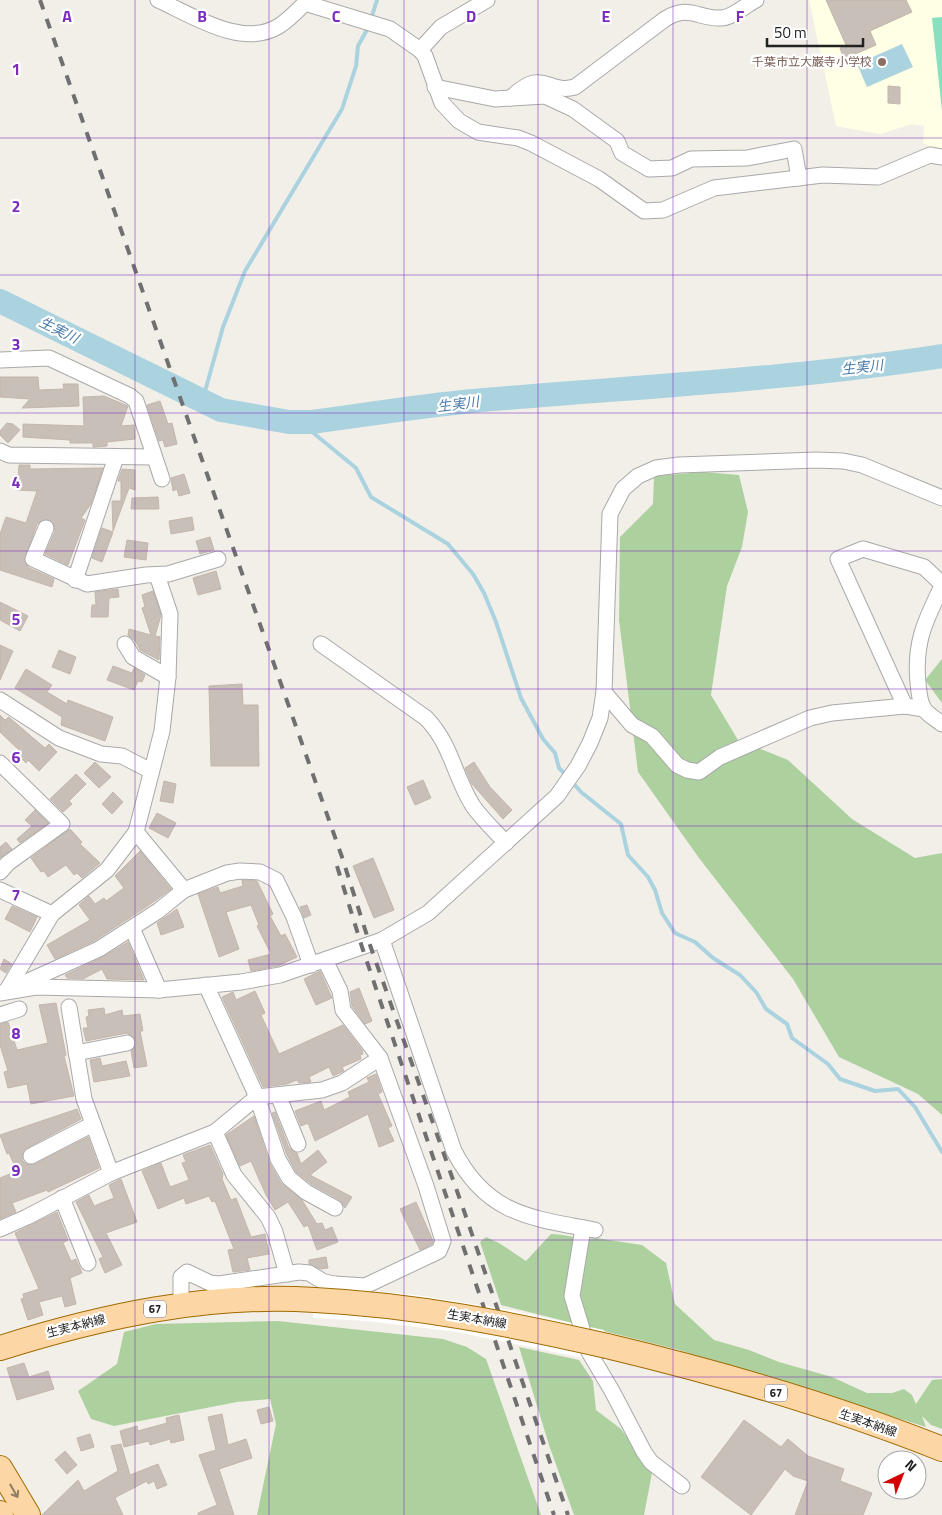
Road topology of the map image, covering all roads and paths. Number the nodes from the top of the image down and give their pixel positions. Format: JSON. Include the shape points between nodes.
{"nodes":[{"id":1,"x":158,"y":0,"type":"edge"},
{"id":2,"x":487,"y":0,"type":"edge"},
{"id":3,"x":756,"y":0,"type":"edge"},
{"id":4,"x":307,"y":1,"type":"edge"},
{"id":5,"x":420,"y":50,"type":"junction"},
{"id":6,"x":435,"y":87,"type":"junction"},
{"id":7,"x":511,"y":98,"type":"junction"},
{"id":8,"x":942,"y":157,"type":"edge"},
{"id":9,"x":799,"y":178,"type":"junction"},
{"id":10,"x":0,"y":360,"type":"edge"},
{"id":11,"x":0,"y":451,"type":"edge"},
{"id":12,"x":116,"y":457,"type":"junction"},
{"id":13,"x":153,"y":457,"type":"junction"},
{"id":14,"x":162,"y":478,"type":"dead end"},
{"id":15,"x":942,"y":498,"type":"edge"},
{"id":16,"x":46,"y":528,"type":"dead end"},
{"id":17,"x":218,"y":559,"type":"dead end"},
{"id":18,"x":157,"y":575,"type":"junction"},
{"id":19,"x":76,"y":580,"type":"junction"},
{"id":20,"x":942,"y":585,"type":"edge"},
{"id":21,"x":125,"y":644,"type":"dead end"},
{"id":22,"x":321,"y":644,"type":"dead end"},
{"id":23,"x":168,"y":677,"type":"junction"},
{"id":24,"x":604,"y":692,"type":"junction"},
{"id":25,"x":0,"y":700,"type":"edge"},
{"id":26,"x":904,"y":706,"type":"junction"},
{"id":27,"x":924,"y":709,"type":"junction"},
{"id":28,"x":942,"y":724,"type":"edge"},
{"id":29,"x":1,"y":765,"type":"edge"},
{"id":30,"x":151,"y":771,"type":"junction"},
{"id":31,"x":136,"y":832,"type":"junction"},
{"id":32,"x":506,"y":843,"type":"junction"},
{"id":33,"x":0,"y":872,"type":"edge"},
{"id":34,"x":0,"y":890,"type":"edge"},
{"id":35,"x":184,"y":890,"type":"junction"},
{"id":36,"x":52,"y":914,"type":"junction"},
{"id":37,"x":132,"y":928,"type":"junction"},
{"id":38,"x":382,"y":940,"type":"junction"},
{"id":39,"x":318,"y":963,"type":"junction"},
{"id":40,"x":206,"y":985,"type":"junction"},
{"id":41,"x":159,"y":990,"type":"junction"},
{"id":42,"x":4,"y":992,"type":"edge"},
{"id":43,"x":69,"y":1007,"type":"dead end"},
{"id":44,"x":19,"y":1009,"type":"dead end"},
{"id":45,"x":0,"y":1014,"type":"edge"},
{"id":46,"x":127,"y":1043,"type":"dead end"},
{"id":47,"x":76,"y":1053,"type":"junction"},
{"id":48,"x":380,"y":1058,"type":"junction"},
{"id":49,"x":278,"y":1095,"type":"junction"},
{"id":50,"x":257,"y":1097,"type":"junction"},
{"id":51,"x":93,"y":1124,"type":"junction"},
{"id":52,"x":215,"y":1132,"type":"junction"},
{"id":53,"x":298,"y":1144,"type":"dead end"},
{"id":54,"x":31,"y":1156,"type":"dead end"},
{"id":55,"x":111,"y":1173,"type":"junction"},
{"id":56,"x":62,"y":1198,"type":"junction"},
{"id":57,"x":335,"y":1208,"type":"dead end"},
{"id":58,"x":0,"y":1229,"type":"edge"},
{"id":59,"x":88,"y":1263,"type":"dead end"},
{"id":60,"x":287,"y":1274,"type":"junction"},
{"id":61,"x":185,"y":1306,"type":"junction"},
{"id":62,"x":0,"y":1348,"type":"edge"},
{"id":63,"x":942,"y":1450,"type":"edge"},
{"id":64,"x":0,"y":1468,"type":"edge"},
{"id":65,"x":682,"y":1486,"type":"dead end"},
{"id":66,"x":28,"y":1515,"type":"edge"}],
"edges":[{"from":1,"to":4,"type":"street","via":[[223,28],[247,34],[278,27]]},
{"from":2,"to":5,"type":"street","via":[[441,27]]},
{"from":3,"to":7,"type":"street","via":[[723,18],[686,11],[676,13],[575,87],[542,82],[526,84]]},
{"from":4,"to":5,"type":"street","via":[[381,25]]},
{"from":5,"to":6,"type":"street"},
{"from":6,"to":7,"type":"street","via":[[495,99]]},
{"from":6,"to":9,"type":"street","via":[[450,113],[470,128],[531,143],[599,179],[644,211],[663,210],[714,188]]},
{"from":7,"to":9,"type":"street","via":[[545,96],[573,109],[617,141],[622,153],[649,169],[672,168],[691,159],[747,158],[794,149]]},
{"from":8,"to":9,"type":"street","via":[[930,155],[878,177],[834,175]]},
{"from":10,"to":13,"type":"street","via":[[49,358],[130,396],[136,401]]},
{"from":11,"to":12,"type":"street","via":[[9,454]]},
{"from":12,"to":13,"type":"street"},
{"from":12,"to":19,"type":"street"},
{"from":13,"to":14,"type":"street"},
{"from":15,"to":24,"type":"street","via":[[862,465],[816,460],[679,465],[656,468],[638,476],[623,489],[610,514]]},
{"from":16,"to":19,"type":"street","via":[[33,559]]},
{"from":17,"to":18,"type":"street"},
{"from":18,"to":19,"type":"street","via":[[87,584]]},
{"from":18,"to":23,"type":"street","via":[[170,614]]},
{"from":20,"to":26,"type":"street","via":[[924,567],[863,549],[838,559]]},
{"from":20,"to":27,"type":"street","via":[[917,647],[916,667]]},
{"from":21,"to":23,"type":"street","via":[[134,657]]},
{"from":22,"to":32,"type":"street","via":[[426,718],[438,730],[473,806]]},
{"from":23,"to":30,"type":"street","via":[[162,731]]},
{"from":24,"to":26,"type":"street","via":[[632,725],[652,736],[677,765],[700,772],[720,757],[810,718]]},
{"from":24,"to":32,"type":"street","via":[[596,726],[578,766],[557,796]]},
{"from":25,"to":30,"type":"street","via":[[59,738],[101,754],[122,756]]},
{"from":26,"to":27,"type":"street"},
{"from":27,"to":28,"type":"street"},
{"from":29,"to":33,"type":"street","via":[[62,824]]},
{"from":30,"to":31,"type":"street"},
{"from":31,"to":35,"type":"street"},
{"from":31,"to":36,"type":"street","via":[[107,870]]},
{"from":32,"to":38,"type":"street","via":[[428,913]]},
{"from":34,"to":36,"type":"street"},
{"from":35,"to":37,"type":"street"},
{"from":35,"to":39,"type":"street","via":[[240,871],[260,872],[276,880]]},
{"from":36,"to":42,"type":"street"},
{"from":37,"to":41,"type":"street"},
{"from":37,"to":42,"type":"street","via":[[98,949]]},
{"from":38,"to":39,"type":"street"},
{"from":38,"to":65,"type":"street","via":[[454,1151],[464,1169],[486,1194],[513,1211],[551,1223],[589,1229],[578,1245],[572,1296],[589,1352],[644,1452],[651,1462]]},
{"from":39,"to":40,"type":"street","via":[[280,975]]},
{"from":39,"to":48,"type":"street","via":[[340,992],[343,1010]]},
{"from":40,"to":41,"type":"street"},
{"from":40,"to":50,"type":"street"},
{"from":41,"to":42,"type":"street","via":[[36,987]]},
{"from":43,"to":47,"type":"street"},
{"from":44,"to":45,"type":"street"},
{"from":46,"to":47,"type":"street"},
{"from":47,"to":51,"type":"street","via":[[84,1099]]},
{"from":48,"to":49,"type":"street","via":[[336,1086]]},
{"from":48,"to":60,"type":"street","via":[[432,1204],[443,1241],[439,1251],[365,1286],[324,1282],[309,1273]]},
{"from":49,"to":50,"type":"street"},
{"from":49,"to":53,"type":"street"},
{"from":50,"to":52,"type":"street"},
{"from":50,"to":57,"type":"street","via":[[278,1158],[289,1178]]},
{"from":51,"to":54,"type":"street"},
{"from":51,"to":55,"type":"street"},
{"from":52,"to":55,"type":"street"},
{"from":52,"to":60,"type":"street","via":[[234,1175],[268,1217]]},
{"from":55,"to":56,"type":"street"},
{"from":56,"to":58,"type":"street"},
{"from":56,"to":59,"type":"street"},
{"from":60,"to":61,"type":"street","via":[[219,1284],[187,1272],[181,1277]]},
{"from":61,"to":62,"type":"main road","name":"生実本納線","number":"67","via":[[79,1324]]},
{"from":61,"to":63,"type":"main road","name":"生実本納線","number":"67","bridge":true,"via":[[251,1299],[315,1300],[454,1315],[607,1346],[769,1391]]},
{"from":64,"to":66,"type":"main road","one_way":true}]}
